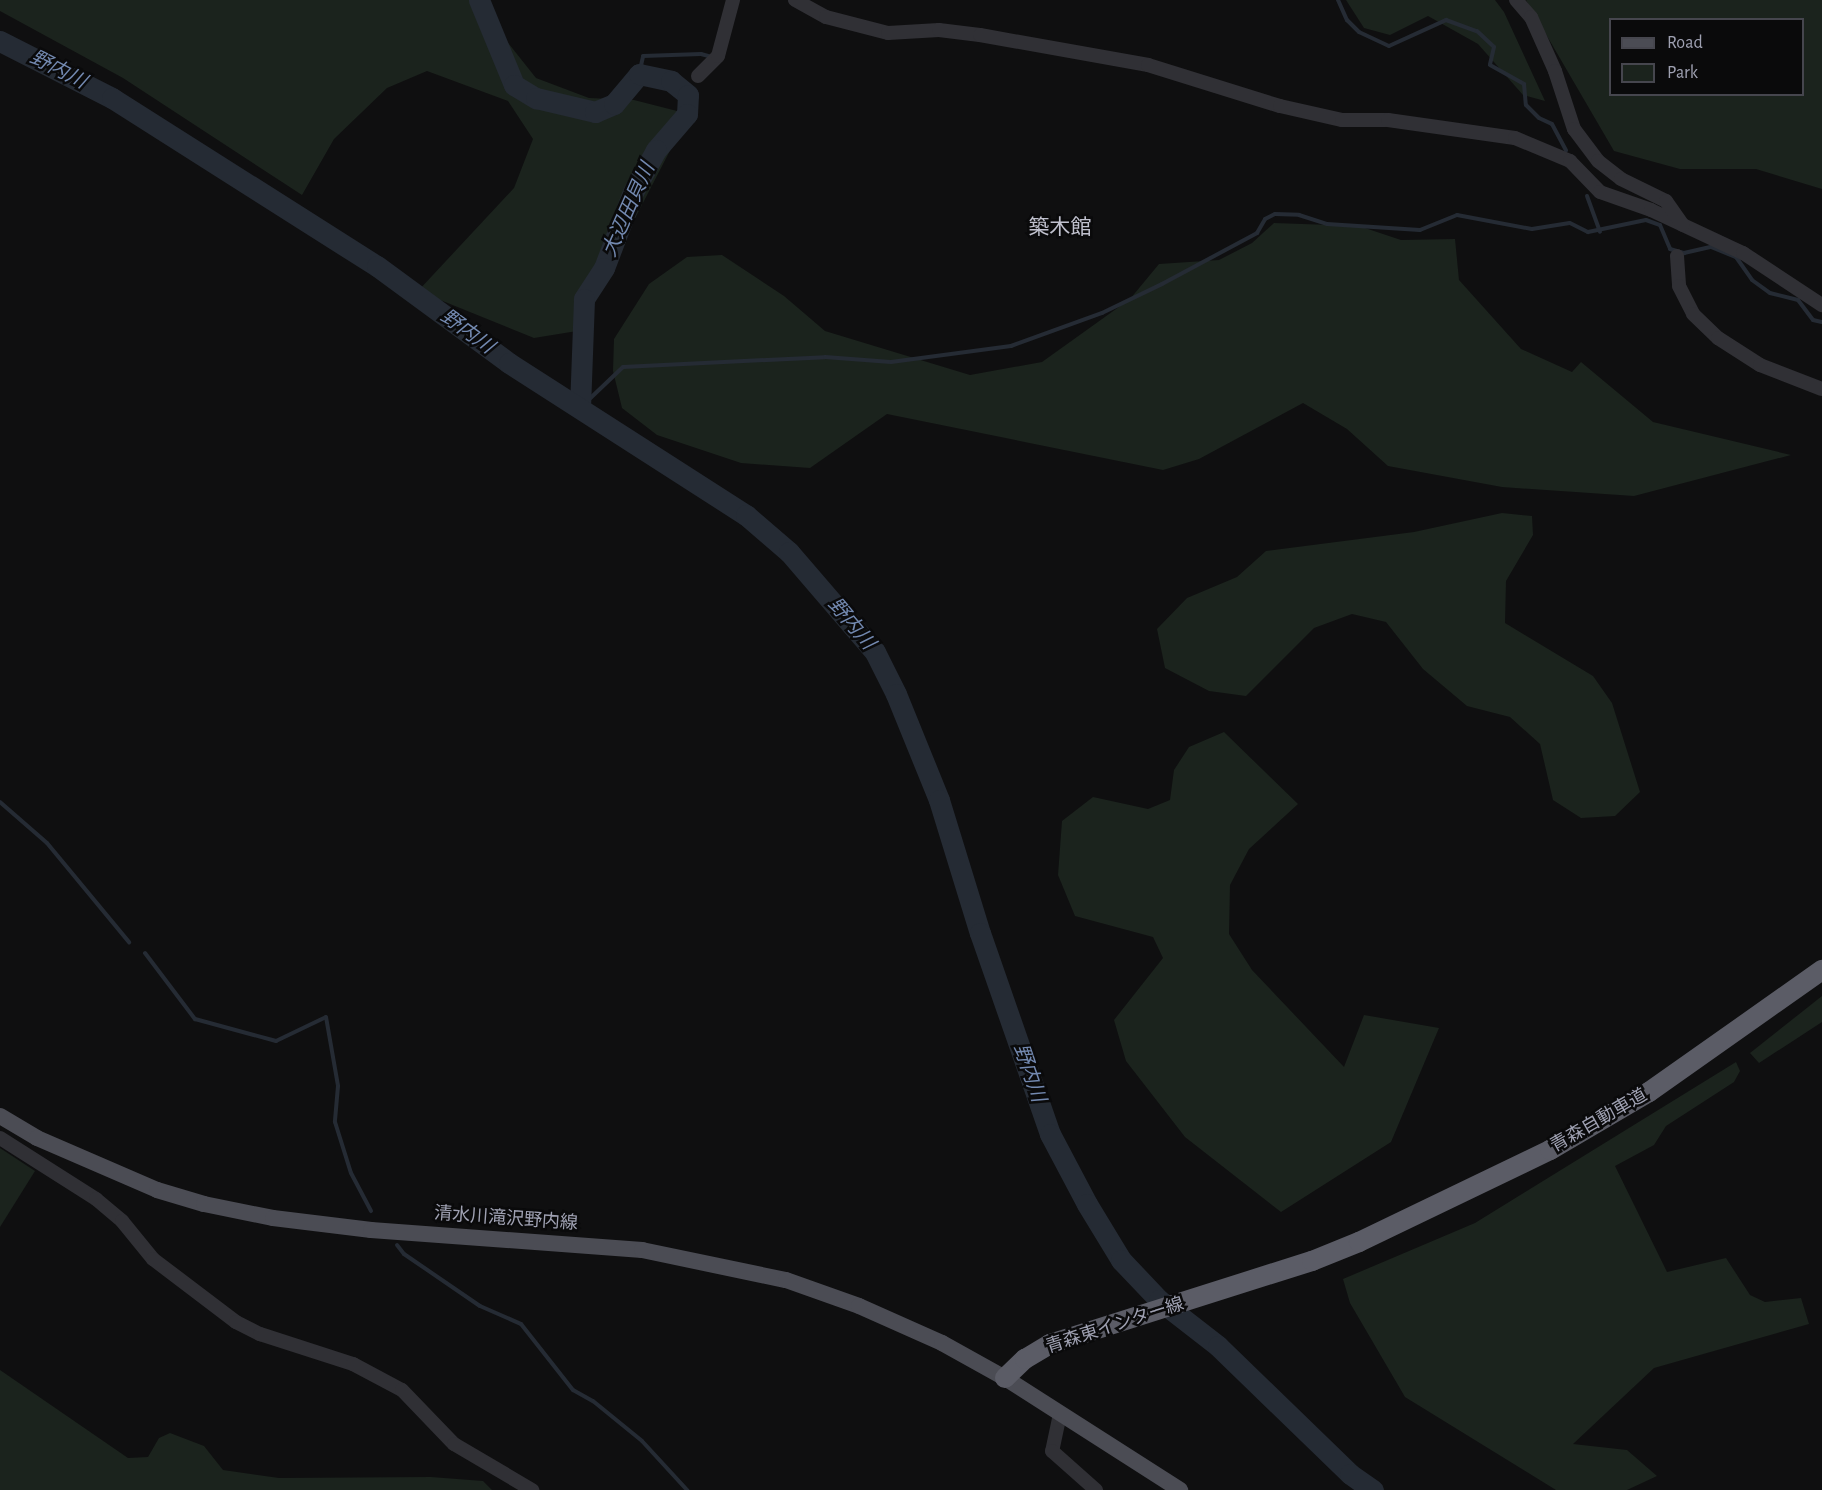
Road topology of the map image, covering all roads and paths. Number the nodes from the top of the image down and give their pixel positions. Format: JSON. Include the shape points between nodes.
{"nodes":[{"id":1,"x":733,"y":0,"type":"edge"},
{"id":2,"x":795,"y":0,"type":"edge"},
{"id":3,"x":1516,"y":0,"type":"edge"},
{"id":4,"x":698,"y":76,"type":"dead end"},
{"id":5,"x":1683,"y":225,"type":"junction"},
{"id":6,"x":1677,"y":256,"type":"dead end"},
{"id":7,"x":1822,"y":305,"type":"edge"},
{"id":8,"x":1822,"y":389,"type":"edge"},
{"id":9,"x":1822,"y":970,"type":"edge"},
{"id":10,"x":0,"y":1116,"type":"edge"},
{"id":11,"x":0,"y":1138,"type":"edge"},
{"id":12,"x":1359,"y":1242,"type":"joint"},
{"id":13,"x":1005,"y":1378,"type":"junction"},
{"id":14,"x":1060,"y":1414,"type":"junction"},
{"id":15,"x":532,"y":1490,"type":"edge"},
{"id":16,"x":1096,"y":1490,"type":"edge"},
{"id":17,"x":1179,"y":1490,"type":"edge"}],
"edges":[{"from":1,"to":4,"type":"street","via":[[718,56]]},
{"from":2,"to":5,"type":"street","via":[[826,16],[888,33],[959,33],[1149,65],[1332,118],[1389,120],[1515,138],[1570,161],[1600,192]]},
{"from":3,"to":5,"type":"street","via":[[1531,17],[1555,71],[1574,129],[1592,153],[1621,178],[1666,201]]},
{"from":5,"to":7,"type":"street","via":[[1743,253]]},
{"from":6,"to":8,"type":"street","via":[[1684,295],[1693,314],[1718,338],[1760,365]]},
{"from":9,"to":12,"type":"highway","name":"青森自動車道","via":[[1649,1092],[1550,1150]]},
{"from":10,"to":13,"type":"main road","name":"清水川滝沢野内線","via":[[37,1138],[157,1190],[204,1204],[273,1218],[371,1230],[642,1250],[786,1280],[931,1338]]},
{"from":11,"to":15,"type":"street","via":[[96,1199],[122,1221],[153,1259],[236,1322],[260,1334],[353,1364],[402,1390],[454,1444]]},
{"from":12,"to":13,"type":"highway","name":"青森東インター線","via":[[1312,1261],[1040,1349]]},
{"from":13,"to":14,"type":"main road"},
{"from":14,"to":16,"type":"street","via":[[1052,1451]]},
{"from":14,"to":17,"type":"main road"}]}
